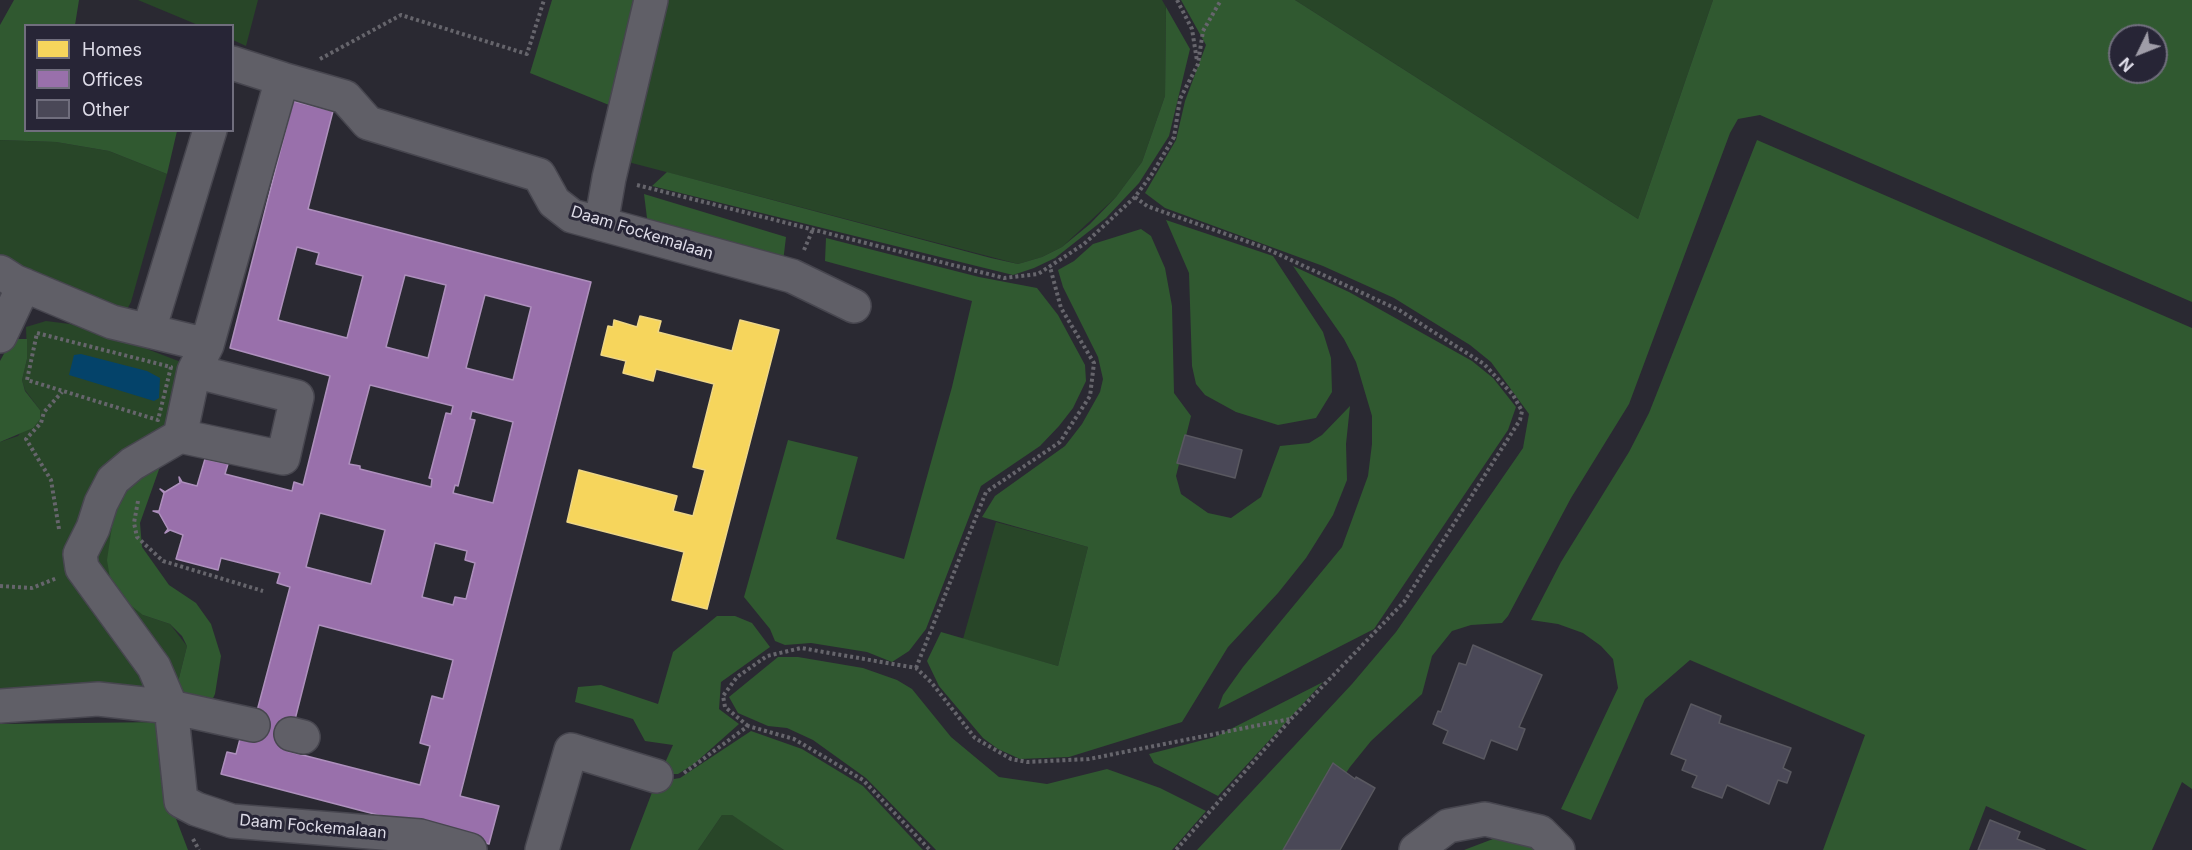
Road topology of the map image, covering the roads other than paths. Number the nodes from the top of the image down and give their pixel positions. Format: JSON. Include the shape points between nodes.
{"nodes":[{"id":1,"x":651,"y":0,"type":"edge"},
{"id":2,"x":234,"y":64,"type":"edge"},
{"id":3,"x":282,"y":79,"type":"junction"},
{"id":4,"x":209,"y":132,"type":"edge"},
{"id":5,"x":601,"y":224,"type":"junction"},
{"id":6,"x":12,"y":278,"type":"edge"},
{"id":7,"x":854,"y":306,"type":"dead end"},
{"id":8,"x":149,"y":330,"type":"junction"},
{"id":9,"x":0,"y":336,"type":"edge"},
{"id":10,"x":201,"y":358,"type":"junction"},
{"id":11,"x":180,"y":436,"type":"junction"},
{"id":12,"x":0,"y":706,"type":"edge"},
{"id":13,"x":171,"y":707,"type":"junction"},
{"id":14,"x":253,"y":724,"type":"dead end"},
{"id":15,"x":667,"y":777,"type":"road end"},
{"id":16,"x":470,"y":850,"type":"edge"},
{"id":17,"x":542,"y":850,"type":"edge"},
{"id":18,"x":1416,"y":850,"type":"edge"},
{"id":19,"x":1558,"y":850,"type":"edge"}],
"edges":[{"from":1,"to":5,"type":"lane"},
{"from":2,"to":3,"type":"lane","name":"Daam Fockemalaan"},
{"from":3,"to":5,"type":"lane","name":"Daam Fockemalaan","via":[[345,97],[368,123],[539,175],[554,202],[572,216]]},
{"from":3,"to":10,"type":"lane"},
{"from":4,"to":8,"type":"lane"},
{"from":5,"to":7,"type":"lane","name":"Daam Fockemalaan","via":[[792,276]]},
{"from":6,"to":8,"type":"lane","via":[[112,322]]},
{"from":6,"to":9,"type":"lane"},
{"from":8,"to":10,"type":"lane"},
{"from":10,"to":11,"type":"lane"},
{"from":10,"to":11,"type":"lane","via":[[297,397],[283,458]]},
{"from":11,"to":13,"type":"lane","via":[[113,480],[80,554],[82,568],[154,667]]},
{"from":12,"to":13,"type":"lane","via":[[98,699]]},
{"from":13,"to":14,"type":"lane"},
{"from":13,"to":16,"type":"lane","name":"Daam Fockemalaan","via":[[181,801],[196,809],[232,821],[420,836]]},
{"from":15,"to":17,"type":"lane","via":[[571,750]]},
{"from":18,"to":19,"type":"lane","via":[[1448,826],[1485,819],[1540,832]]}]}
